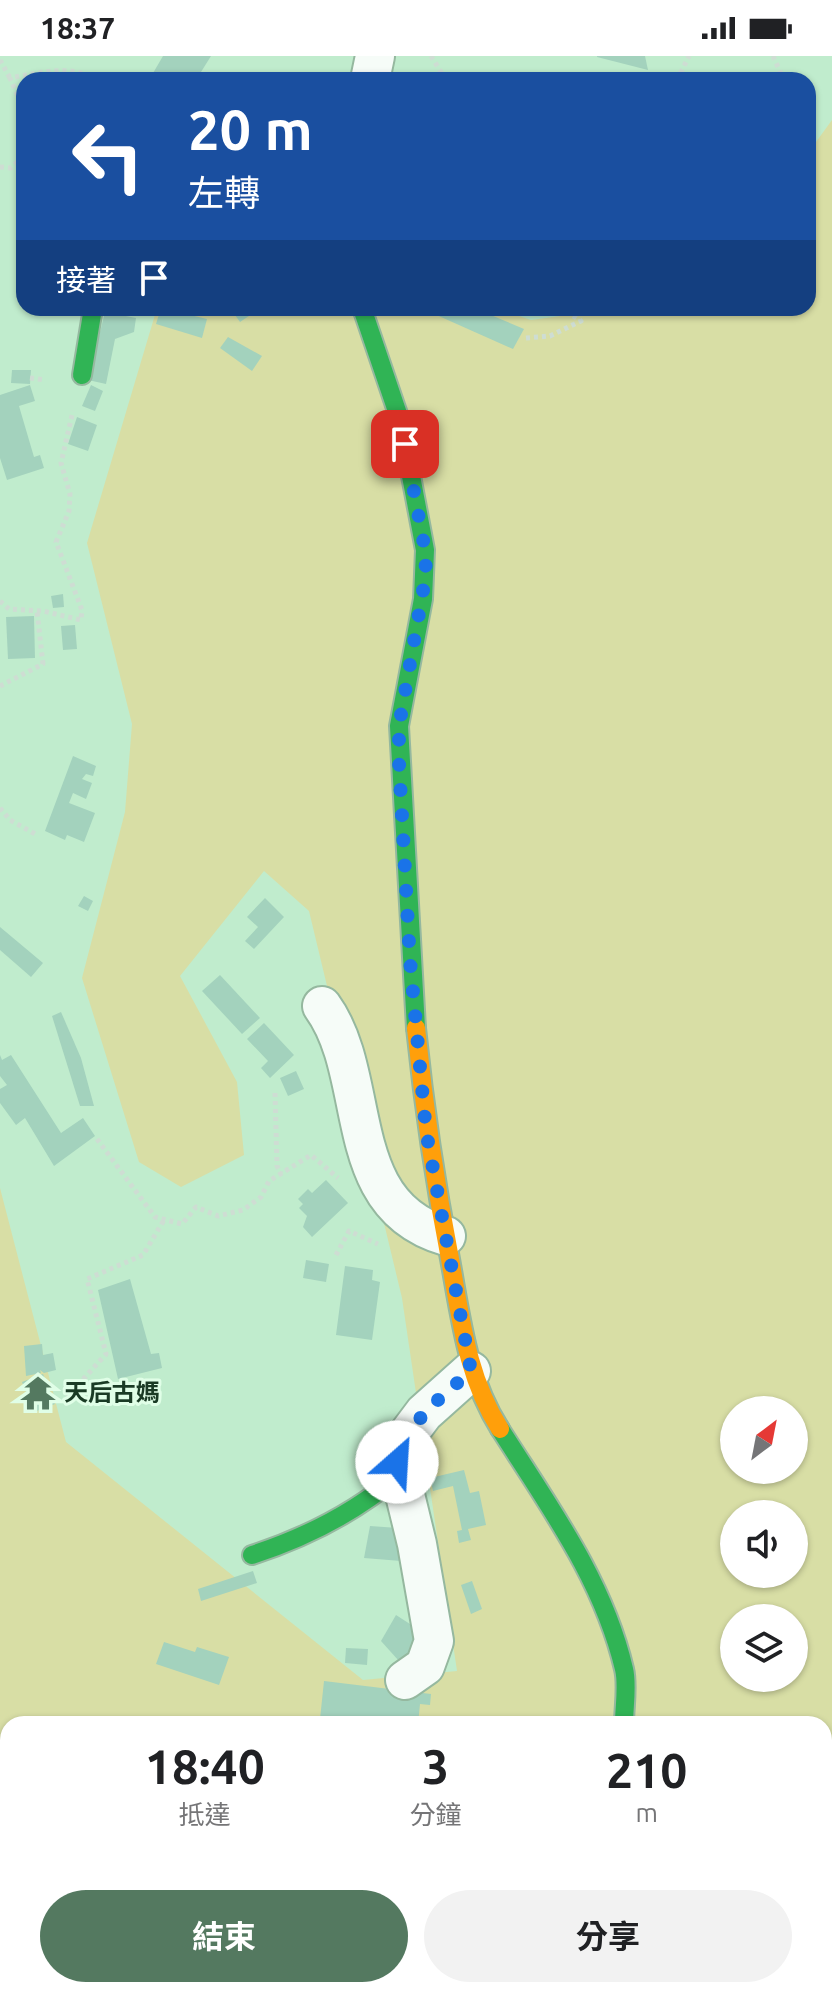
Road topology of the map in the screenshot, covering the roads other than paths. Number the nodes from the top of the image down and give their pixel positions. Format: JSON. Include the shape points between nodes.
{"nodes":[{"id":1,"x":92,"y":316,"type":"edge"},
{"id":2,"x":365,"y":316,"type":"edge"},
{"id":3,"x":82,"y":375,"type":"road end"},
{"id":4,"x":322,"y":1006,"type":"dead end"},
{"id":5,"x":446,"y":1236,"type":"junction"},
{"id":6,"x":471,"y":1371,"type":"junction"},
{"id":7,"x":399,"y":1475,"type":"junction"},
{"id":8,"x":252,"y":1555,"type":"dead end"},
{"id":9,"x":405,"y":1680,"type":"dead end"},
{"id":10,"x":624,"y":1716,"type":"edge"}],
"edges":[{"from":1,"to":3,"type":"street"},
{"from":2,"to":5,"type":"street","via":[[393,392],[425,550],[423,599],[399,726],[399,762],[426,1131]]},
{"from":4,"to":5,"type":"street","via":[[336,1028],[374,1171],[413,1225]]},
{"from":5,"to":6,"type":"street"},
{"from":6,"to":7,"type":"street","via":[[409,1433],[399,1453]]},
{"from":6,"to":10,"type":"street","via":[[483,1402],[585,1564],[625,1671]]},
{"from":7,"to":8,"type":"street","via":[[351,1514],[292,1543]]},
{"from":7,"to":9,"type":"street","via":[[434,1641],[425,1666]]}]}
